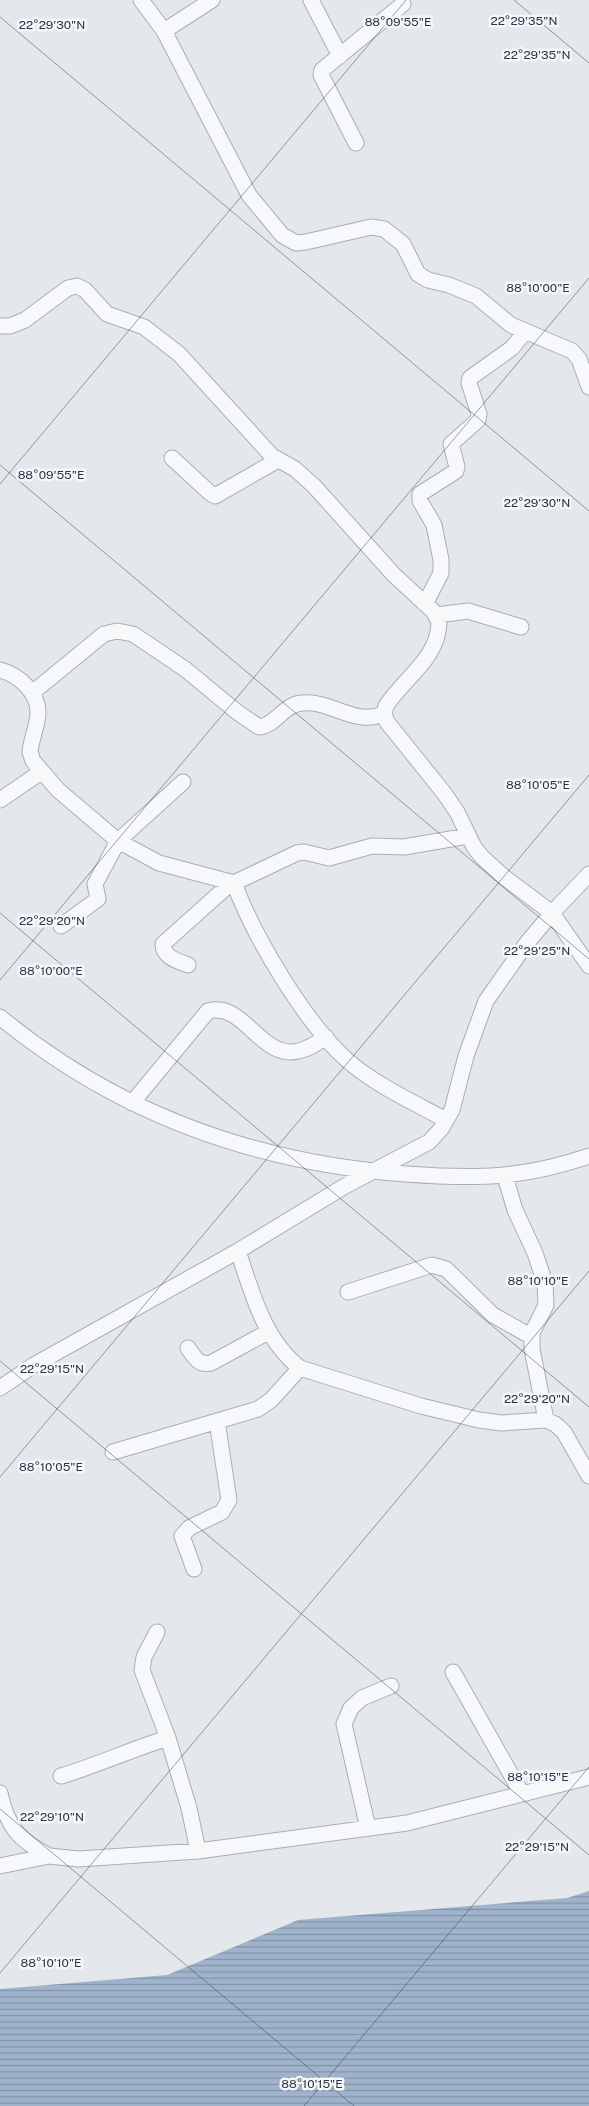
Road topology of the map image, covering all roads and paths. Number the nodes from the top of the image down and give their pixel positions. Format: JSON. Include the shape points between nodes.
{"nodes":[{"id":1,"x":141,"y":0,"type":"edge"},
{"id":2,"x":212,"y":0,"type":"edge"},
{"id":3,"x":311,"y":0,"type":"edge"},
{"id":4,"x":403,"y":4,"type":"dead end"},
{"id":5,"x":164,"y":31,"type":"junction"},
{"id":6,"x":340,"y":56,"type":"junction"},
{"id":7,"x":356,"y":143,"type":"dead end"},
{"id":8,"x":0,"y":326,"type":"edge"},
{"id":9,"x":526,"y":332,"type":"junction"},
{"id":10,"x":589,"y":387,"type":"edge"},
{"id":11,"x":172,"y":458,"type":"dead end"},
{"id":12,"x":278,"y":460,"type":"junction"},
{"id":13,"x":425,"y":604,"type":"junction"},
{"id":14,"x":437,"y":615,"type":"junction"},
{"id":15,"x":521,"y":627,"type":"dead end"},
{"id":16,"x":0,"y":670,"type":"edge"},
{"id":17,"x":32,"y":693,"type":"junction"},
{"id":18,"x":384,"y":714,"type":"junction"},
{"id":19,"x":41,"y":772,"type":"junction"},
{"id":20,"x":183,"y":782,"type":"dead end"},
{"id":21,"x":0,"y":800,"type":"edge"},
{"id":22,"x":468,"y":836,"type":"junction"},
{"id":23,"x":118,"y":841,"type":"junction"},
{"id":24,"x":589,"y":874,"type":"edge"},
{"id":25,"x":232,"y":883,"type":"junction"},
{"id":26,"x":552,"y":913,"type":"junction"},
{"id":27,"x":61,"y":926,"type":"dead end"},
{"id":28,"x":188,"y":965,"type":"dead end"},
{"id":29,"x":589,"y":966,"type":"edge"},
{"id":30,"x":0,"y":1017,"type":"edge"},
{"id":31,"x":326,"y":1037,"type":"junction"},
{"id":32,"x":132,"y":1103,"type":"junction"},
{"id":33,"x":446,"y":1120,"type":"junction"},
{"id":34,"x":589,"y":1156,"type":"edge"},
{"id":35,"x":374,"y":1172,"type":"junction"},
{"id":36,"x":505,"y":1176,"type":"junction"},
{"id":37,"x":238,"y":1251,"type":"junction"},
{"id":38,"x":348,"y":1292,"type":"dead end"},
{"id":39,"x":268,"y":1332,"type":"junction"},
{"id":40,"x":532,"y":1337,"type":"junction"},
{"id":41,"x":188,"y":1348,"type":"dead end"},
{"id":42,"x":300,"y":1368,"type":"junction"},
{"id":43,"x":0,"y":1388,"type":"edge"},
{"id":44,"x":546,"y":1420,"type":"junction"},
{"id":45,"x":216,"y":1421,"type":"junction"},
{"id":46,"x":113,"y":1452,"type":"dead end"},
{"id":47,"x":589,"y":1476,"type":"edge"},
{"id":48,"x":194,"y":1569,"type":"dead end"},
{"id":49,"x":158,"y":1632,"type":"dead end"},
{"id":50,"x":453,"y":1672,"type":"dead end"},
{"id":51,"x":391,"y":1686,"type":"dead end"},
{"id":52,"x":168,"y":1738,"type":"junction"},
{"id":53,"x":61,"y":1776,"type":"dead end"},
{"id":54,"x":589,"y":1777,"type":"edge"},
{"id":55,"x":0,"y":1793,"type":"edge"},
{"id":56,"x":522,"y":1794,"type":"junction"},
{"id":57,"x":368,"y":1828,"type":"junction"},
{"id":58,"x":198,"y":1851,"type":"junction"},
{"id":59,"x":49,"y":1856,"type":"junction"},
{"id":60,"x":0,"y":1866,"type":"edge"}],
"edges":[{"from":1,"to":5,"type":"street"},
{"from":2,"to":5,"type":"street"},
{"from":3,"to":6,"type":"street"},
{"from":4,"to":6,"type":"street"},
{"from":5,"to":9,"type":"street","via":[[249,195],[282,235],[296,243],[371,228],[384,229],[403,244],[418,274],[476,296]]},
{"from":6,"to":7,"type":"street","via":[[326,65],[321,75]]},
{"from":8,"to":12,"type":"street","via":[[25,320],[68,288],[77,286],[85,290],[107,314],[144,327],[179,354]]},
{"from":9,"to":10,"type":"street","via":[[572,350]]},
{"from":9,"to":13,"type":"street","via":[[512,348],[470,378],[478,420],[452,444],[456,472],[420,494],[420,501],[434,525],[441,560],[441,573]]},
{"from":11,"to":12,"type":"street","via":[[215,496]]},
{"from":12,"to":13,"type":"street","via":[[303,475],[394,576]]},
{"from":13,"to":14,"type":"street"},
{"from":14,"to":15,"type":"street","via":[[468,611]]},
{"from":14,"to":18,"type":"street","via":[[439,628],[429,653],[391,697]]},
{"from":16,"to":17,"type":"street","via":[[16,677]]},
{"from":17,"to":18,"type":"street","via":[[104,634],[117,631],[133,634],[161,652],[259,727],[300,703],[312,703],[364,718]]},
{"from":17,"to":19,"type":"street","via":[[38,715],[30,752]]},
{"from":18,"to":22,"type":"street","via":[[457,812]]},
{"from":19,"to":21,"type":"street"},
{"from":19,"to":23,"type":"street"},
{"from":20,"to":23,"type":"street"},
{"from":22,"to":25,"type":"street","via":[[404,847],[372,846],[329,858],[297,853]]},
{"from":22,"to":26,"type":"street","via":[[491,866]]},
{"from":23,"to":25,"type":"street","via":[[159,863]]},
{"from":23,"to":27,"type":"street","via":[[95,884],[98,899]]},
{"from":24,"to":26,"type":"street"},
{"from":25,"to":28,"type":"street","via":[[163,944],[164,951],[172,959]]},
{"from":25,"to":31,"type":"street","via":[[250,922],[286,981]]},
{"from":26,"to":29,"type":"street"},
{"from":26,"to":33,"type":"street","via":[[486,1001],[466,1056],[452,1110]]},
{"from":30,"to":32,"type":"street","via":[[37,1048]]},
{"from":31,"to":32,"type":"street","via":[[297,1052],[283,1051],[267,1043],[226,1011],[218,1008],[208,1011]]},
{"from":31,"to":33,"type":"street","via":[[349,1062],[374,1080]]},
{"from":32,"to":35,"type":"street","via":[[161,1118],[228,1143],[274,1155]]},
{"from":33,"to":35,"type":"street","via":[[428,1142]]},
{"from":34,"to":36,"type":"street","via":[[558,1166]]},
{"from":35,"to":36,"type":"street","via":[[454,1177]]},
{"from":35,"to":37,"type":"street"},
{"from":36,"to":40,"type":"street","via":[[515,1210],[545,1283],[546,1305]]},
{"from":37,"to":39,"type":"street"},
{"from":37,"to":43,"type":"street","via":[[34,1365]]},
{"from":38,"to":40,"type":"street","via":[[432,1265],[439,1266],[493,1314]]},
{"from":39,"to":41,"type":"street","via":[[211,1363],[200,1362]]},
{"from":39,"to":42,"type":"street"},
{"from":40,"to":44,"type":"street"},
{"from":42,"to":44,"type":"street","via":[[421,1406],[479,1420],[501,1423]]},
{"from":42,"to":45,"type":"street","via":[[258,1409]]},
{"from":44,"to":47,"type":"street","via":[[564,1432]]},
{"from":45,"to":46,"type":"street"},
{"from":45,"to":48,"type":"street","via":[[229,1500],[222,1512],[189,1528],[182,1536]]},
{"from":49,"to":52,"type":"street","via":[[144,1657],[142,1670]]},
{"from":50,"to":56,"type":"street"},
{"from":51,"to":57,"type":"street","via":[[362,1698],[352,1708],[344,1724]]},
{"from":52,"to":53,"type":"street"},
{"from":52,"to":58,"type":"street"},
{"from":54,"to":56,"type":"street"},
{"from":55,"to":59,"type":"street","via":[[15,1831]]},
{"from":56,"to":57,"type":"street","via":[[407,1823]]},
{"from":57,"to":58,"type":"street"},
{"from":58,"to":59,"type":"street","via":[[78,1859]]},
{"from":59,"to":60,"type":"street"}]}
